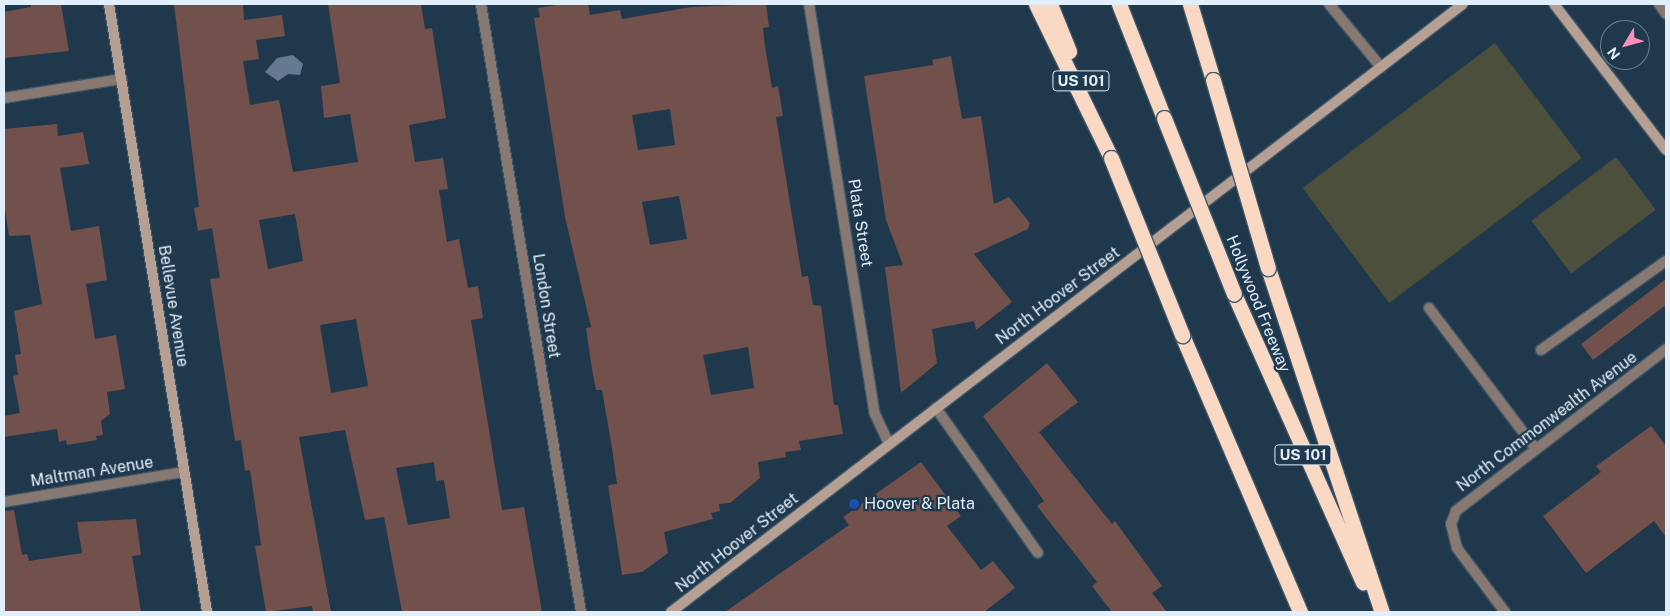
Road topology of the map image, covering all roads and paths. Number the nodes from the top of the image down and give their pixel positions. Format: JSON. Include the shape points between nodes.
{"nodes":[{"id":1,"x":109,"y":4,"type":"edge"},
{"id":2,"x":481,"y":4,"type":"edge"},
{"id":3,"x":809,"y":4,"type":"edge"},
{"id":4,"x":1036,"y":4,"type":"edge"},
{"id":5,"x":1050,"y":4,"type":"edge"},
{"id":6,"x":1119,"y":4,"type":"edge"},
{"id":7,"x":1190,"y":4,"type":"edge"},
{"id":8,"x":1329,"y":4,"type":"edge"},
{"id":9,"x":1464,"y":4,"type":"edge"},
{"id":10,"x":1554,"y":4,"type":"edge"},
{"id":11,"x":1659,"y":4,"type":"edge"},
{"id":12,"x":1666,"y":14,"type":"edge"},
{"id":13,"x":1381,"y":67,"type":"junction"},
{"id":14,"x":121,"y":79,"type":"junction"},
{"id":15,"x":4,"y":98,"type":"edge"},
{"id":16,"x":1666,"y":150,"type":"edge"},
{"id":17,"x":1112,"y":158,"type":"junction"},
{"id":18,"x":1666,"y":260,"type":"edge"},
{"id":19,"x":1429,"y":308,"type":"dead end"},
{"id":20,"x":1666,"y":349,"type":"edge"},
{"id":21,"x":1541,"y":350,"type":"dead end"},
{"id":22,"x":936,"y":408,"type":"junction"},
{"id":23,"x":889,"y":444,"type":"junction"},
{"id":24,"x":1536,"y":449,"type":"junction"},
{"id":25,"x":184,"y":472,"type":"junction"},
{"id":26,"x":4,"y":502,"type":"edge"},
{"id":27,"x":1038,"y":553,"type":"dead end"},
{"id":28,"x":207,"y":612,"type":"edge"},
{"id":29,"x":581,"y":612,"type":"edge"},
{"id":30,"x":671,"y":612,"type":"edge"},
{"id":31,"x":1300,"y":612,"type":"edge"},
{"id":32,"x":1378,"y":612,"type":"edge"},
{"id":33,"x":1382,"y":612,"type":"edge"},
{"id":34,"x":1505,"y":612,"type":"edge"}],
"edges":[{"from":1,"to":14,"type":"street","name":"Bellevue Avenue"},
{"from":2,"to":29,"type":"street","name":"London Street"},
{"from":3,"to":23,"type":"street","name":"Plata Street","via":[[875,414]]},
{"from":4,"to":17,"type":"highway"},
{"from":5,"to":17,"type":"highway","number":"US 101"},
{"from":6,"to":32,"type":"highway","name":"Hollywood Freeway","number":"US 101","bridge":true,"via":[[1234,294],[1318,489]]},
{"from":7,"to":33,"type":"highway","bridge":true,"via":[[1268,268]]},
{"from":8,"to":13,"type":"street"},
{"from":9,"to":13,"type":"street","name":"North Hoover Street"},
{"from":10,"to":16,"type":"street"},
{"from":11,"to":12,"type":"street"},
{"from":13,"to":22,"type":"street","name":"North Hoover Street"},
{"from":14,"to":15,"type":"street"},
{"from":14,"to":25,"type":"street","name":"Bellevue Avenue"},
{"from":17,"to":31,"type":"highway","number":"US 101","bridge":true,"via":[[1182,335]]},
{"from":18,"to":21,"type":"street"},
{"from":19,"to":24,"type":"street"},
{"from":20,"to":24,"type":"street","name":"North Commonwealth Avenue"},
{"from":22,"to":23,"type":"street","name":"North Hoover Street"},
{"from":22,"to":27,"type":"street"},
{"from":23,"to":30,"type":"street","name":"North Hoover Street"},
{"from":24,"to":34,"type":"street","name":"North Commonwealth Avenue","via":[[1464,504],[1451,524],[1457,548]]},
{"from":25,"to":26,"type":"street","name":"Maltman Avenue"},
{"from":25,"to":28,"type":"street","name":"Bellevue Avenue"}]}
